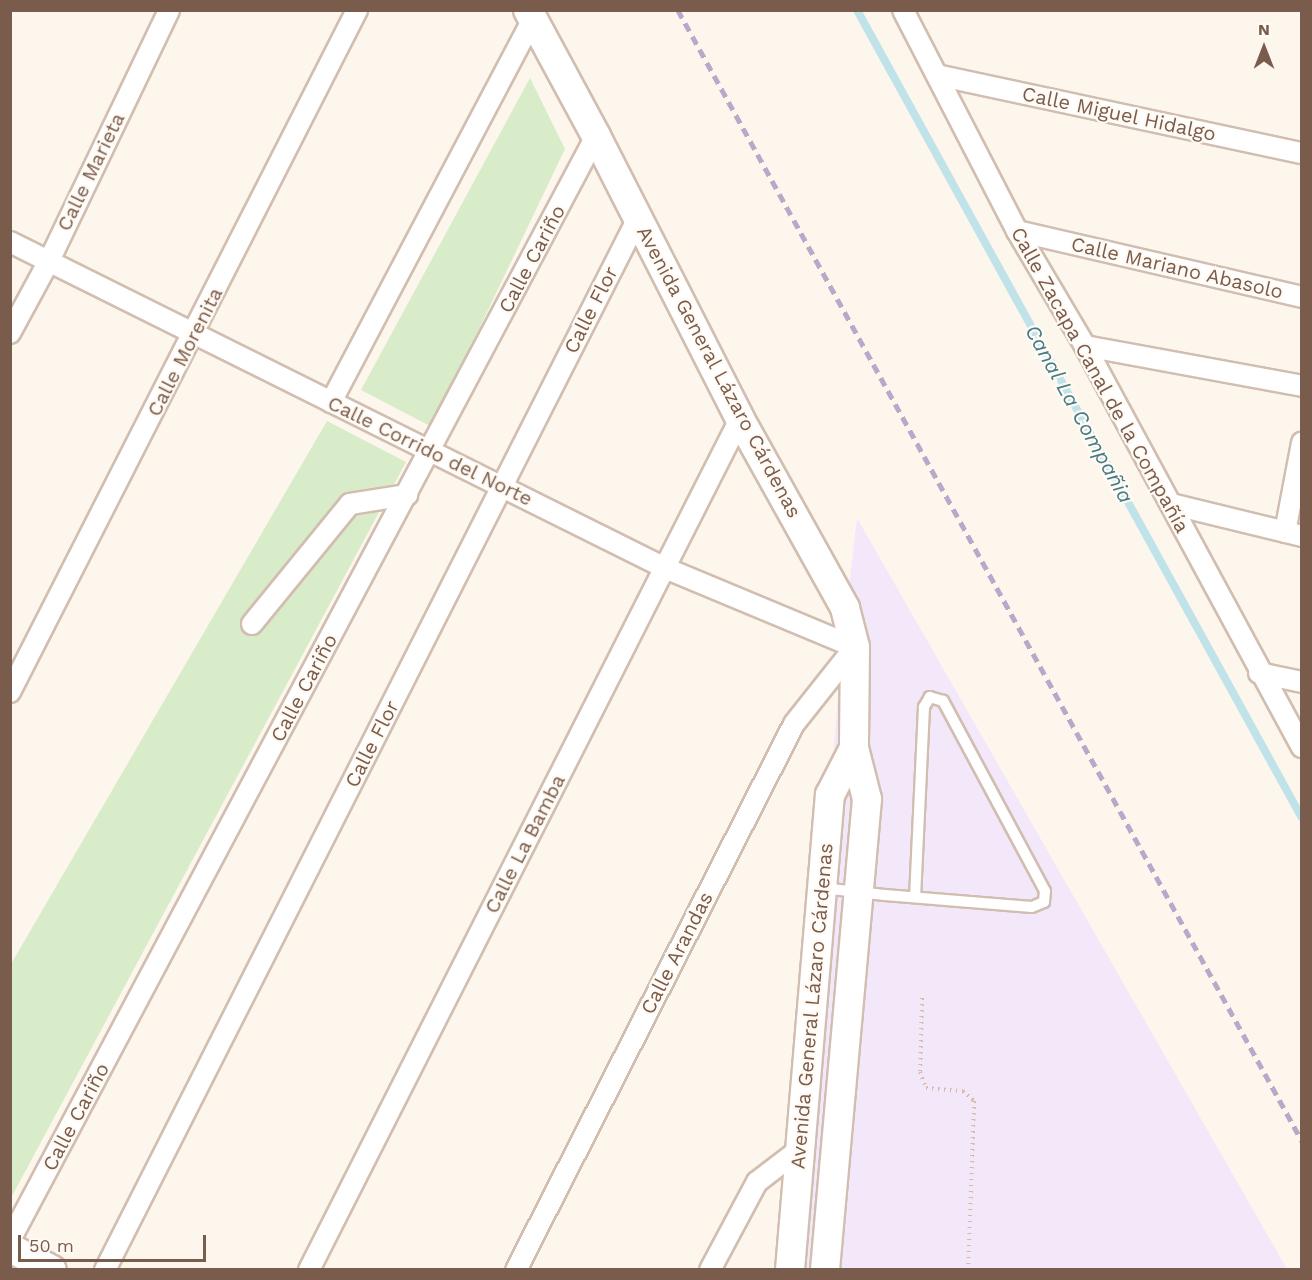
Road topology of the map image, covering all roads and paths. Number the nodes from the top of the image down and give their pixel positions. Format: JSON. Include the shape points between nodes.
{"nodes":[{"id":1,"x":169,"y":10,"type":"edge"},
{"id":2,"x":357,"y":10,"type":"edge"},
{"id":3,"x":903,"y":10,"type":"edge"},
{"id":4,"x":530,"y":15,"type":"edge"},
{"id":5,"x":937,"y":75,"type":"junction"},
{"id":6,"x":596,"y":136,"type":"junction"},
{"id":7,"x":1302,"y":153,"type":"edge"},
{"id":8,"x":638,"y":218,"type":"junction"},
{"id":9,"x":1017,"y":231,"type":"junction"},
{"id":10,"x":10,"y":242,"type":"edge"},
{"id":11,"x":49,"y":261,"type":"junction"},
{"id":12,"x":1302,"y":297,"type":"edge"},
{"id":13,"x":10,"y":333,"type":"edge"},
{"id":14,"x":195,"y":333,"type":"junction"},
{"id":15,"x":1085,"y":346,"type":"junction"},
{"id":16,"x":1302,"y":386,"type":"edge"},
{"id":17,"x":332,"y":402,"type":"junction"},
{"id":18,"x":740,"y":419,"type":"junction"},
{"id":19,"x":1302,"y":443,"type":"edge"},
{"id":20,"x":430,"y":452,"type":"junction"},
{"id":21,"x":503,"y":486,"type":"junction"},
{"id":22,"x":407,"y":495,"type":"junction"},
{"id":23,"x":1171,"y":504,"type":"junction"},
{"id":24,"x":1293,"y":534,"type":"edge"},
{"id":25,"x":665,"y":568,"type":"junction"},
{"id":26,"x":252,"y":624,"type":"dead end"},
{"id":27,"x":855,"y":647,"type":"junction"},
{"id":28,"x":1260,"y":673,"type":"junction"},
{"id":29,"x":1302,"y":682,"type":"edge"},
{"id":30,"x":10,"y":692,"type":"edge"},
{"id":31,"x":1302,"y":747,"type":"edge"},
{"id":32,"x":854,"y":748,"type":"junction"},
{"id":33,"x":822,"y":888,"type":"junction"},
{"id":34,"x":858,"y":891,"type":"junction"},
{"id":35,"x":915,"y":897,"type":"junction"},
{"id":36,"x":922,"y":998,"type":"dead end"},
{"id":37,"x":800,"y":1149,"type":"junction"},
{"id":38,"x":10,"y":1240,"type":"edge"},
{"id":39,"x":10,"y":1248,"type":"edge"},
{"id":40,"x":52,"y":1269,"type":"edge"},
{"id":41,"x":105,"y":1269,"type":"edge"},
{"id":42,"x":309,"y":1269,"type":"edge"},
{"id":43,"x":516,"y":1269,"type":"edge"},
{"id":44,"x":710,"y":1269,"type":"edge"},
{"id":45,"x":790,"y":1269,"type":"edge"},
{"id":46,"x":825,"y":1269,"type":"edge"},
{"id":47,"x":968,"y":1269,"type":"edge"}],
"edges":[{"from":1,"to":11,"type":"street","name":"Calle Marieta"},
{"from":2,"to":14,"type":"street","name":"Calle Morenita"},
{"from":3,"to":5,"type":"street","name":"Calle Zacapa Canal de la Compañía"},
{"from":4,"to":6,"type":"street","name":"Avenida General Lázaro Cárdenas"},
{"from":4,"to":17,"type":"street"},
{"from":5,"to":7,"type":"street","name":"Calle Miguel Hidalgo"},
{"from":5,"to":9,"type":"street","name":"Calle Zacapa Canal de la Compañía"},
{"from":6,"to":8,"type":"street","name":"Avenida General Lázaro Cárdenas"},
{"from":6,"to":20,"type":"street","name":"Calle Cariño"},
{"from":8,"to":18,"type":"street","name":"Avenida General Lázaro Cárdenas"},
{"from":8,"to":21,"type":"street","name":"Calle Flor"},
{"from":9,"to":12,"type":"street","name":"Calle Mariano Abasolo"},
{"from":9,"to":15,"type":"street","name":"Calle Zacapa Canal de la Compañía"},
{"from":10,"to":11,"type":"street","name":"Calle Corrido del Norte"},
{"from":11,"to":13,"type":"street","name":"Calle Marieta"},
{"from":11,"to":14,"type":"street","name":"Calle Corrido del Norte"},
{"from":14,"to":17,"type":"street","name":"Calle Corrido del Norte"},
{"from":14,"to":30,"type":"street","name":"Calle Morenita"},
{"from":15,"to":16,"type":"street"},
{"from":15,"to":23,"type":"street","name":"Calle Zacapa Canal de la Compañía"},
{"from":17,"to":20,"type":"street","name":"Calle Corrido del Norte"},
{"from":18,"to":25,"type":"street","name":"Calle La Bamba"},
{"from":18,"to":27,"type":"street","name":"Avenida General Lázaro Cárdenas","via":[[845,608]]},
{"from":19,"to":24,"type":"street"},
{"from":20,"to":21,"type":"street","name":"Calle Corrido del Norte"},
{"from":20,"to":22,"type":"street","name":"Calle Cariño"},
{"from":21,"to":25,"type":"street","name":"Calle Corrido del Norte"},
{"from":21,"to":41,"type":"street","name":"Calle Flor"},
{"from":22,"to":26,"type":"street","via":[[350,504]]},
{"from":22,"to":38,"type":"street","name":"Calle Cariño"},
{"from":23,"to":24,"type":"street"},
{"from":23,"to":28,"type":"street","name":"Calle Zacapa Canal de la Compañía"},
{"from":25,"to":27,"type":"street","name":"Calle Corrido del Norte"},
{"from":25,"to":42,"type":"street","name":"Calle La Bamba"},
{"from":27,"to":32,"type":"street","name":"Avenida General Lázaro Cárdenas"},
{"from":27,"to":43,"type":"street","name":"Calle Arandas","via":[[794,724]]},
{"from":28,"to":29,"type":"street"},
{"from":28,"to":31,"type":"street","name":"Calle Zacapa Canal de la Compañía"},
{"from":32,"to":33,"type":"street","name":"Avenida General Lázaro Cárdenas","via":[[830,795]]},
{"from":32,"to":34,"type":"street","name":"Avenida General Lázaro Cárdenas","via":[[867,799]]},
{"from":33,"to":34,"type":"lane"},
{"from":33,"to":37,"type":"street","name":"Avenida General Lázaro Cárdenas"},
{"from":34,"to":35,"type":"lane"},
{"from":34,"to":46,"type":"street","name":"Avenida General Lázaro Cárdenas"},
{"from":35,"to":35,"type":"lane","via":[[1032,907],[1044,902],[1045,891],[943,701],[930,697],[924,707]]},
{"from":36,"to":47,"type":"path","via":[[919,1063],[926,1088],[963,1091],[974,1101]]},
{"from":37,"to":44,"type":"street","via":[[757,1182]]},
{"from":37,"to":45,"type":"street","name":"Avenida General Lázaro Cárdenas"},
{"from":39,"to":40,"type":"street"}]}
